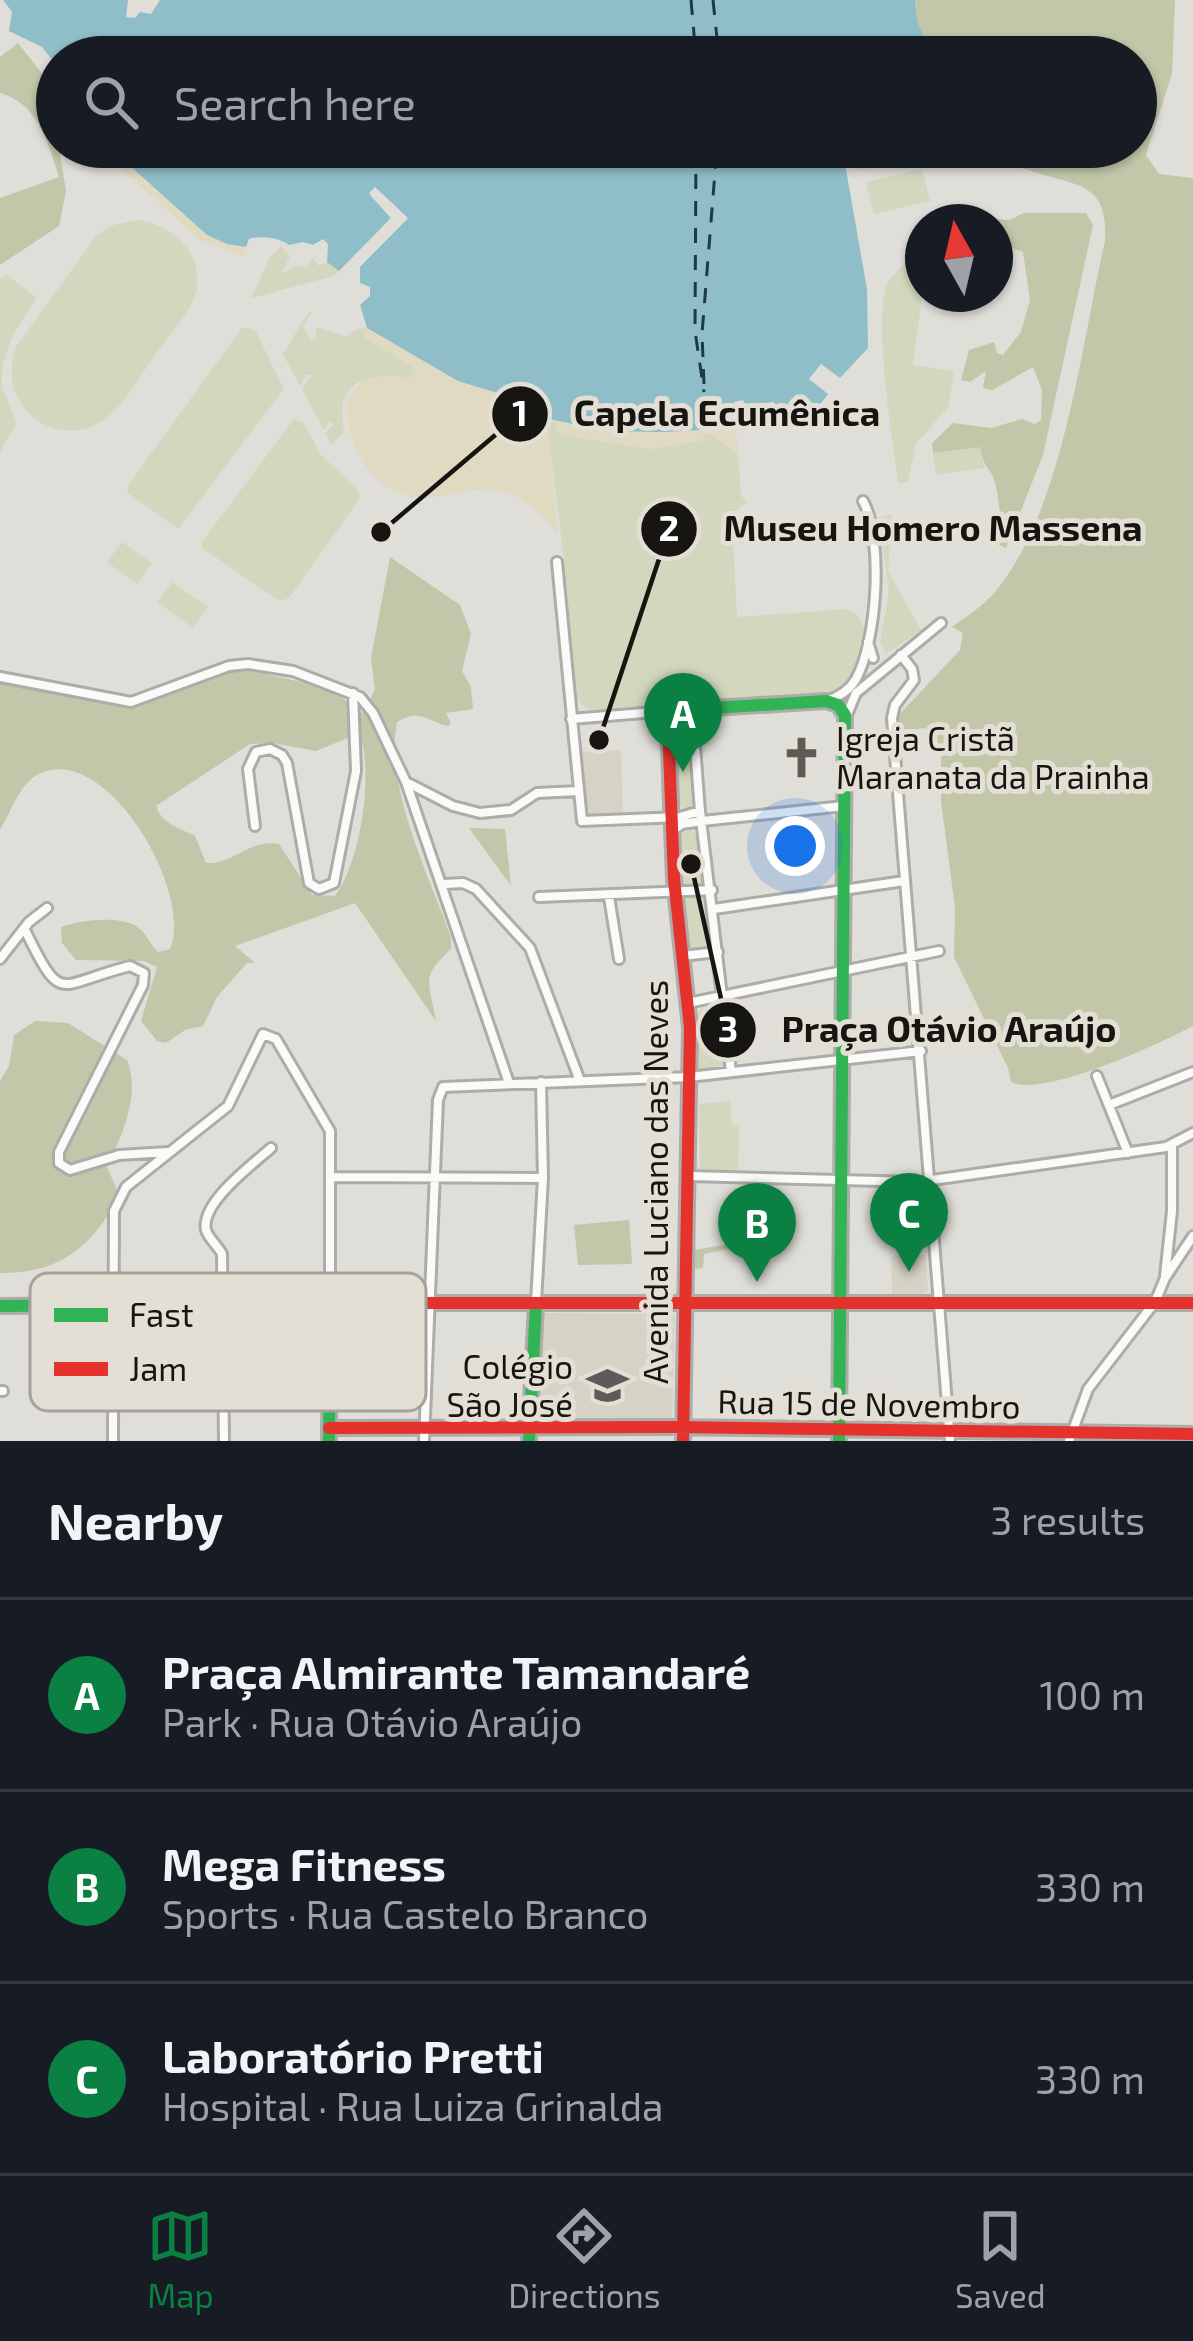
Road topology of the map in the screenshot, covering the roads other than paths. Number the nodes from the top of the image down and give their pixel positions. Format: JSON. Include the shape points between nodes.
{"nodes":[{"id":1,"x":863,"y":501,"type":"dead end"},
{"id":2,"x":557,"y":562,"type":"dead end"},
{"id":3,"x":941,"y":623,"type":"dead end"},
{"id":4,"x":868,"y":640,"type":"junction"},
{"id":5,"x":897,"y":658,"type":"junction"},
{"id":6,"x":862,"y":665,"type":"junction"},
{"id":7,"x":877,"y":667,"type":"junction"},
{"id":8,"x":0,"y":676,"type":"edge"},
{"id":9,"x":352,"y":692,"type":"junction"},
{"id":10,"x":826,"y":701,"type":"junction"},
{"id":11,"x":680,"y":710,"type":"junction"},
{"id":12,"x":655,"y":712,"type":"junction"},
{"id":13,"x":571,"y":719,"type":"junction"},
{"id":14,"x":845,"y":719,"type":"junction"},
{"id":15,"x":693,"y":721,"type":"junction"},
{"id":16,"x":668,"y":725,"type":"junction"},
{"id":17,"x":406,"y":782,"type":"junction"},
{"id":18,"x":578,"y":791,"type":"junction"},
{"id":19,"x":844,"y":806,"type":"junction"},
{"id":20,"x":701,"y":816,"type":"junction"},
{"id":21,"x":671,"y":824,"type":"junction"},
{"id":22,"x":255,"y":826,"type":"dead end"},
{"id":23,"x":904,"y":881,"type":"junction"},
{"id":24,"x":444,"y":884,"type":"junction"},
{"id":25,"x":712,"y":890,"type":"junction"},
{"id":26,"x":844,"y":890,"type":"junction"},
{"id":27,"x":676,"y":894,"type":"junction"},
{"id":28,"x":609,"y":897,"type":"junction"},
{"id":29,"x":539,"y":898,"type":"dead end"},
{"id":30,"x":47,"y":908,"type":"dead end"},
{"id":31,"x":714,"y":909,"type":"junction"},
{"id":32,"x":24,"y":928,"type":"junction"},
{"id":33,"x":939,"y":951,"type":"dead end"},
{"id":34,"x":718,"y":952,"type":"junction"},
{"id":35,"x":682,"y":956,"type":"junction"},
{"id":36,"x":910,"y":958,"type":"junction"},
{"id":37,"x":0,"y":959,"type":"edge"},
{"id":38,"x":619,"y":959,"type":"dead end"},
{"id":39,"x":844,"y":972,"type":"junction"},
{"id":40,"x":723,"y":997,"type":"junction"},
{"id":41,"x":688,"y":1003,"type":"junction"},
{"id":42,"x":921,"y":1051,"type":"junction"},
{"id":43,"x":843,"y":1059,"type":"junction"},
{"id":44,"x":731,"y":1072,"type":"junction"},
{"id":45,"x":1193,"y":1072,"type":"edge"},
{"id":46,"x":1097,"y":1076,"type":"dead end"},
{"id":47,"x":689,"y":1077,"type":"junction"},
{"id":48,"x":580,"y":1081,"type":"junction"},
{"id":49,"x":541,"y":1082,"type":"junction"},
{"id":50,"x":509,"y":1083,"type":"junction"},
{"id":51,"x":1109,"y":1106,"type":"junction"},
{"id":52,"x":1193,"y":1132,"type":"edge"},
{"id":53,"x":1172,"y":1146,"type":"junction"},
{"id":54,"x":271,"y":1148,"type":"dead end"},
{"id":55,"x":171,"y":1152,"type":"junction"},
{"id":56,"x":1128,"y":1153,"type":"junction"},
{"id":57,"x":688,"y":1176,"type":"junction"},
{"id":58,"x":331,"y":1177,"type":"junction"},
{"id":59,"x":437,"y":1177,"type":"junction"},
{"id":60,"x":543,"y":1178,"type":"junction"},
{"id":61,"x":842,"y":1181,"type":"junction"},
{"id":62,"x":929,"y":1181,"type":"junction"},
{"id":63,"x":1193,"y":1236,"type":"edge"},
{"id":64,"x":111,"y":1273,"type":"edge"},
{"id":65,"x":223,"y":1273,"type":"edge"},
{"id":66,"x":330,"y":1273,"type":"edge"},
{"id":67,"x":1165,"y":1278,"type":"junction"},
{"id":68,"x":685,"y":1301,"type":"junction"},
{"id":69,"x":1155,"y":1302,"type":"junction"},
{"id":70,"x":536,"y":1303,"type":"junction"},
{"id":71,"x":843,"y":1303,"type":"junction"},
{"id":72,"x":1193,"y":1303,"type":"edge"},
{"id":73,"x":426,"y":1304,"type":"edge"},
{"id":74,"x":431,"y":1304,"type":"junction"},
{"id":75,"x":938,"y":1304,"type":"junction"},
{"id":76,"x":0,"y":1306,"type":"edge"},
{"id":77,"x":30,"y":1306,"type":"edge"},
{"id":78,"x":426,"y":1398,"type":"edge"},
{"id":79,"x":112,"y":1411,"type":"edge"},
{"id":80,"x":683,"y":1434,"type":"edge"},
{"id":81,"x":1193,"y":1434,"type":"edge"},
{"id":82,"x":329,"y":1435,"type":"edge"},
{"id":83,"x":424,"y":1436,"type":"edge"},
{"id":84,"x":529,"y":1436,"type":"edge"},
{"id":85,"x":839,"y":1436,"type":"edge"},
{"id":86,"x":950,"y":1437,"type":"edge"},
{"id":87,"x":1070,"y":1438,"type":"edge"},
{"id":88,"x":112,"y":1441,"type":"edge"}],
"edges":[{"from":1,"to":4,"type":"street","via":[[875,582]]},
{"from":2,"to":13,"type":"street"},
{"from":3,"to":5,"type":"street"},
{"from":4,"to":6,"type":"street"},
{"from":4,"to":7,"type":"street"},
{"from":5,"to":7,"type":"street"},
{"from":5,"to":23,"type":"street","via":[[914,676],[892,713]]},
{"from":6,"to":7,"type":"street"},
{"from":6,"to":7,"type":"street","via":[[868,676]]},
{"from":6,"to":10,"type":"street","via":[[847,691]]},
{"from":7,"to":14,"type":"street","via":[[852,696]]},
{"from":8,"to":9,"type":"street","via":[[131,702],[248,664]]},
{"from":9,"to":17,"type":"street","via":[[369,706]]},
{"from":9,"to":22,"type":"street","via":[[356,771],[334,883],[319,890],[309,884],[286,764],[274,750],[260,750],[248,764]]},
{"from":10,"to":11,"type":"main road"},
{"from":10,"to":14,"type":"main road"},
{"from":11,"to":12,"type":"street"},
{"from":11,"to":15,"type":"street"},
{"from":11,"to":16,"type":"main road"},
{"from":12,"to":13,"type":"street"},
{"from":12,"to":16,"type":"street"},
{"from":13,"to":18,"type":"street"},
{"from":14,"to":19,"type":"main road"},
{"from":15,"to":16,"type":"main road"},
{"from":15,"to":20,"type":"street"},
{"from":16,"to":21,"type":"main road","name":"Avenida Luciano das Neves"},
{"from":17,"to":18,"type":"street","via":[[488,813],[537,794]]},
{"from":17,"to":24,"type":"street"},
{"from":18,"to":21,"type":"street","via":[[582,821]]},
{"from":19,"to":20,"type":"street"},
{"from":19,"to":26,"type":"main road"},
{"from":20,"to":21,"type":"street"},
{"from":20,"to":25,"type":"street"},
{"from":21,"to":27,"type":"main road","name":"Avenida Luciano das Neves"},
{"from":23,"to":26,"type":"street"},
{"from":23,"to":36,"type":"street"},
{"from":24,"to":48,"type":"street","via":[[476,889],[530,948]]},
{"from":24,"to":50,"type":"street"},
{"from":25,"to":27,"type":"street"},
{"from":25,"to":31,"type":"street"},
{"from":26,"to":31,"type":"street"},
{"from":26,"to":39,"type":"main road"},
{"from":27,"to":28,"type":"street"},
{"from":27,"to":35,"type":"main road","name":"Avenida Luciano das Neves"},
{"from":28,"to":29,"type":"street"},
{"from":28,"to":38,"type":"street"},
{"from":30,"to":32,"type":"street"},
{"from":31,"to":34,"type":"street"},
{"from":32,"to":37,"type":"street"},
{"from":32,"to":55,"type":"street","via":[[58,984],[130,966],[144,973],[59,1163],[74,1170],[119,1155]]},
{"from":33,"to":36,"type":"street"},
{"from":34,"to":35,"type":"street"},
{"from":34,"to":40,"type":"street"},
{"from":35,"to":41,"type":"main road","name":"Avenida Luciano das Neves"},
{"from":36,"to":39,"type":"street"},
{"from":36,"to":42,"type":"street"},
{"from":39,"to":40,"type":"street"},
{"from":39,"to":43,"type":"main road"},
{"from":40,"to":41,"type":"street"},
{"from":40,"to":44,"type":"street"},
{"from":41,"to":47,"type":"main road","name":"Avenida Luciano das Neves"},
{"from":42,"to":43,"type":"street"},
{"from":42,"to":62,"type":"street"},
{"from":43,"to":44,"type":"street"},
{"from":43,"to":61,"type":"main road"},
{"from":44,"to":47,"type":"street"},
{"from":45,"to":51,"type":"street"},
{"from":46,"to":51,"type":"street"},
{"from":47,"to":48,"type":"street"},
{"from":47,"to":57,"type":"main road","name":"Avenida Luciano das Neves"},
{"from":48,"to":49,"type":"street"},
{"from":49,"to":50,"type":"street"},
{"from":49,"to":60,"type":"street"},
{"from":50,"to":59,"type":"street","via":[[443,1088]]},
{"from":51,"to":56,"type":"street"},
{"from":52,"to":53,"type":"street"},
{"from":53,"to":56,"type":"street"},
{"from":53,"to":67,"type":"street"},
{"from":54,"to":65,"type":"street","via":[[211,1209],[206,1228]]},
{"from":55,"to":58,"type":"street","via":[[233,1100],[267,1033],[325,1119]]},
{"from":55,"to":64,"type":"street","via":[[126,1187],[117,1204]]},
{"from":56,"to":62,"type":"street"},
{"from":57,"to":61,"type":"street"},
{"from":57,"to":68,"type":"main road","name":"Avenida Luciano das Neves"},
{"from":58,"to":59,"type":"street"},
{"from":58,"to":66,"type":"street"},
{"from":59,"to":60,"type":"street"},
{"from":59,"to":74,"type":"street"},
{"from":60,"to":70,"type":"street"},
{"from":61,"to":62,"type":"street"},
{"from":61,"to":71,"type":"main road"},
{"from":62,"to":75,"type":"street"},
{"from":63,"to":67,"type":"street"},
{"from":67,"to":69,"type":"street"},
{"from":68,"to":70,"type":"main road"},
{"from":68,"to":71,"type":"main road"},
{"from":68,"to":80,"type":"main road","name":"Avenida Luciano das Neves"},
{"from":69,"to":72,"type":"main road"},
{"from":69,"to":75,"type":"main road"},
{"from":69,"to":87,"type":"street","via":[[1088,1389]]},
{"from":70,"to":74,"type":"main road"},
{"from":70,"to":84,"type":"main road"},
{"from":71,"to":75,"type":"main road"},
{"from":71,"to":85,"type":"main road"},
{"from":73,"to":74,"type":"main road"},
{"from":74,"to":78,"type":"street"},
{"from":75,"to":86,"type":"street"},
{"from":76,"to":77,"type":"main road"},
{"from":79,"to":88,"type":"street"},
{"from":80,"to":84,"type":"main road","name":"Rua 15 de Novembro"},
{"from":80,"to":85,"type":"main road","name":"Rua 15 de Novembro"},
{"from":81,"to":87,"type":"main road","name":"Rua 15 de Novembro"},
{"from":82,"to":83,"type":"main road","name":"Rua 15 de Novembro"},
{"from":83,"to":84,"type":"main road","name":"Rua 15 de Novembro"},
{"from":85,"to":86,"type":"main road","name":"Rua 15 de Novembro"},
{"from":86,"to":87,"type":"main road","name":"Rua 15 de Novembro"}]}
